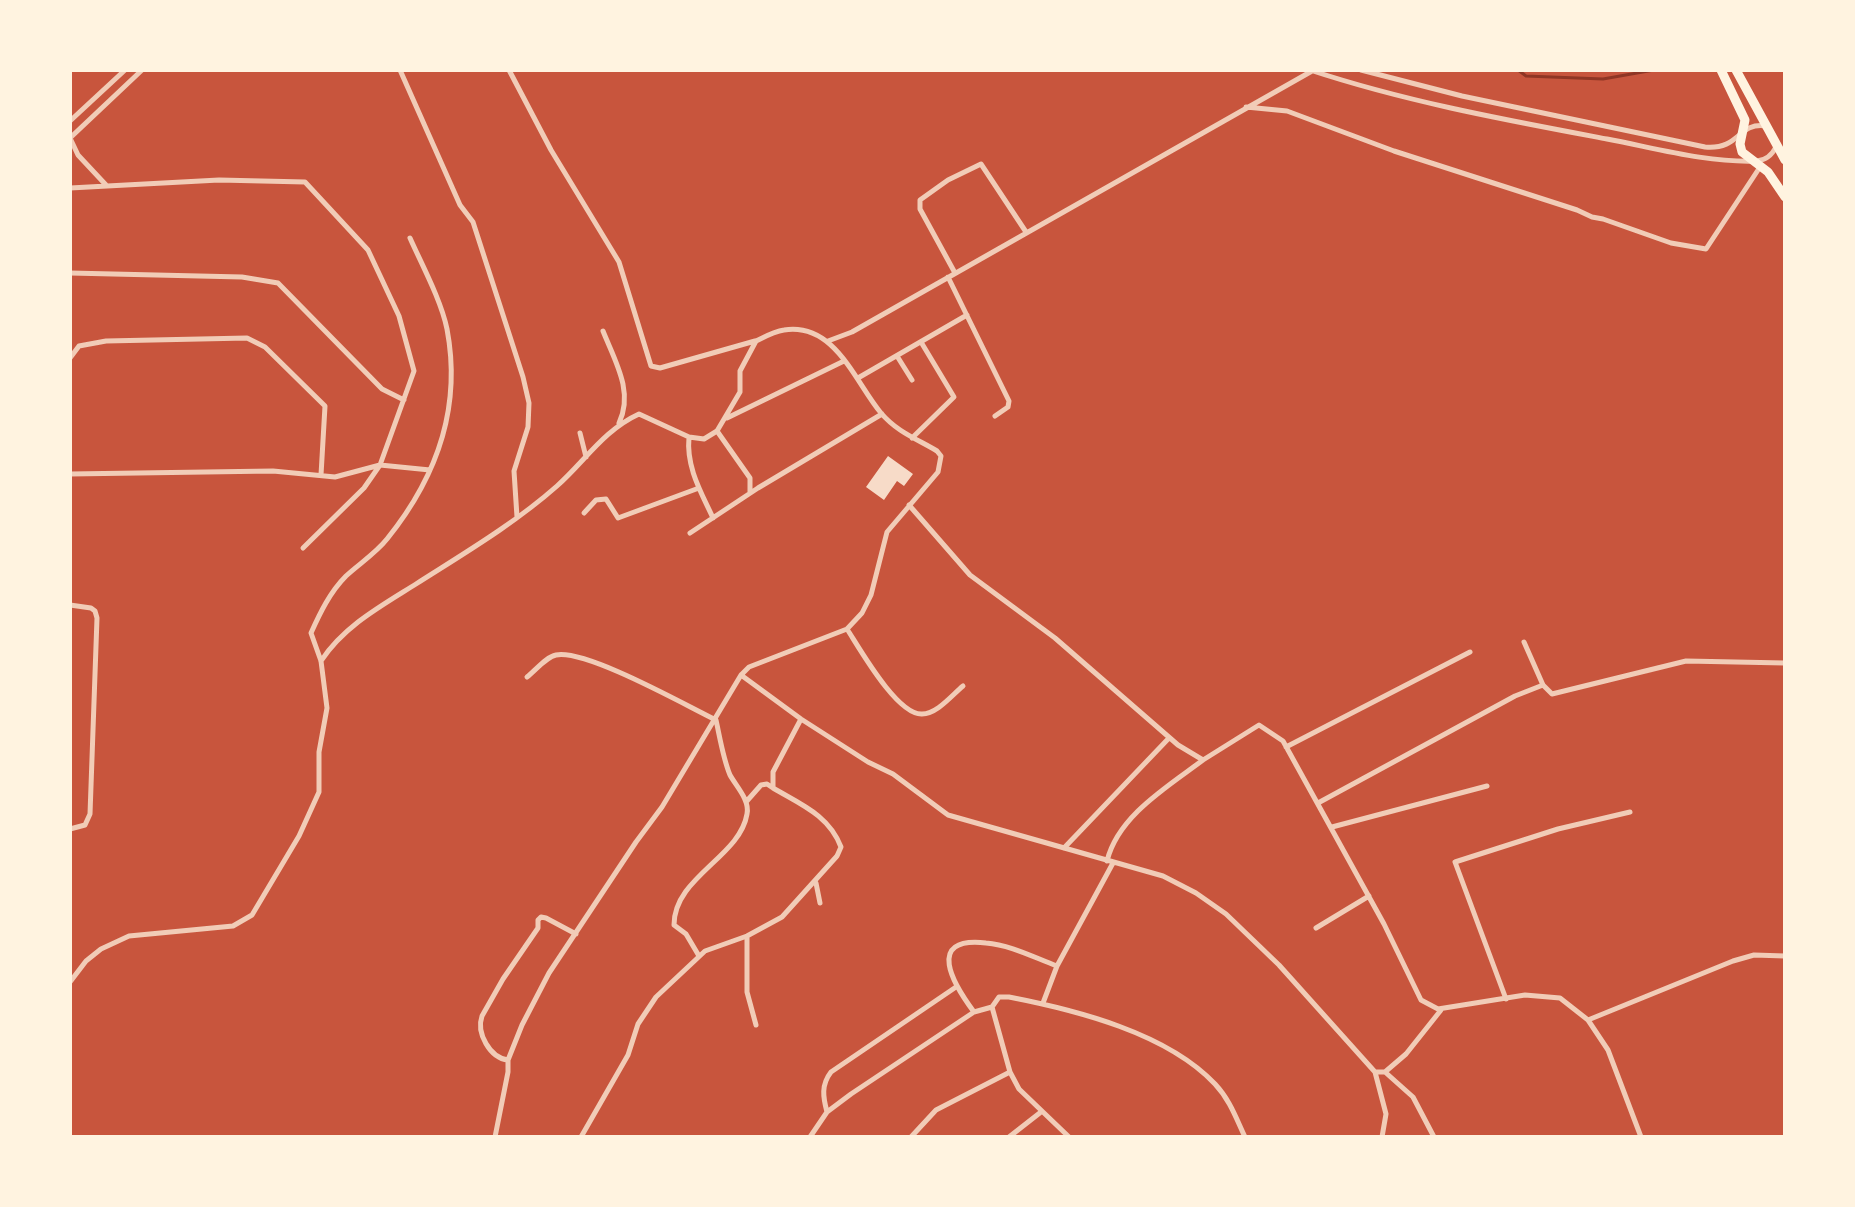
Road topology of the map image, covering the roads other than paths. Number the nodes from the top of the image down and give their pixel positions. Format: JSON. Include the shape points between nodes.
{"nodes":[{"id":1,"x":125,"y":70,"type":"edge"},
{"id":2,"x":142,"y":70,"type":"edge"},
{"id":3,"x":400,"y":70,"type":"edge"},
{"id":4,"x":1310,"y":70,"type":"edge"},
{"id":5,"x":1361,"y":70,"type":"edge"},
{"id":6,"x":1721,"y":70,"type":"edge"},
{"id":7,"x":1736,"y":70,"type":"edge"},
{"id":8,"x":510,"y":72,"type":"edge"},
{"id":9,"x":1246,"y":107,"type":"junction"},
{"id":10,"x":70,"y":121,"type":"edge"},
{"id":11,"x":1767,"y":126,"type":"junction"},
{"id":12,"x":1742,"y":133,"type":"junction"},
{"id":13,"x":70,"y":138,"type":"edge"},
{"id":14,"x":1777,"y":143,"type":"junction"},
{"id":15,"x":1785,"y":160,"type":"edge"},
{"id":16,"x":1757,"y":163,"type":"junction"},
{"id":17,"x":106,"y":186,"type":"junction"},
{"id":18,"x":70,"y":188,"type":"edge"},
{"id":19,"x":1785,"y":197,"type":"edge"},
{"id":20,"x":1026,"y":232,"type":"junction"},
{"id":21,"x":410,"y":238,"type":"dead end"},
{"id":22,"x":70,"y":273,"type":"edge"},
{"id":23,"x":955,"y":273,"type":"junction"},
{"id":24,"x":948,"y":277,"type":"junction"},
{"id":25,"x":967,"y":315,"type":"junction"},
{"id":26,"x":603,"y":331,"type":"dead end"},
{"id":27,"x":756,"y":341,"type":"junction"},
{"id":28,"x":828,"y":341,"type":"junction"},
{"id":29,"x":921,"y":342,"type":"junction"},
{"id":30,"x":897,"y":356,"type":"junction"},
{"id":31,"x":70,"y":358,"type":"edge"},
{"id":32,"x":844,"y":361,"type":"junction"},
{"id":33,"x":858,"y":378,"type":"junction"},
{"id":34,"x":912,"y":380,"type":"dead end"},
{"id":35,"x":404,"y":400,"type":"junction"},
{"id":36,"x":626,"y":408,"type":"junction"},
{"id":37,"x":639,"y":414,"type":"junction"},
{"id":38,"x":882,"y":414,"type":"junction"},
{"id":39,"x":995,"y":416,"type":"dead end"},
{"id":40,"x":725,"y":419,"type":"junction"},
{"id":41,"x":618,"y":424,"type":"junction"},
{"id":42,"x":717,"y":431,"type":"junction"},
{"id":43,"x":580,"y":433,"type":"dead end"},
{"id":44,"x":689,"y":437,"type":"junction"},
{"id":45,"x":912,"y":438,"type":"junction"},
{"id":46,"x":586,"y":457,"type":"junction"},
{"id":47,"x":380,"y":465,"type":"junction"},
{"id":48,"x":430,"y":470,"type":"junction"},
{"id":49,"x":70,"y":474,"type":"edge"},
{"id":50,"x":321,"y":475,"type":"junction"},
{"id":51,"x":699,"y":488,"type":"junction"},
{"id":52,"x":750,"y":493,"type":"junction"},
{"id":53,"x":909,"y":505,"type":"junction"},
{"id":54,"x":584,"y":513,"type":"dead end"},
{"id":55,"x":517,"y":517,"type":"junction"},
{"id":56,"x":713,"y":518,"type":"junction"},
{"id":57,"x":690,"y":533,"type":"dead end"},
{"id":58,"x":303,"y":548,"type":"dead end"},
{"id":59,"x":70,"y":605,"type":"edge"},
{"id":60,"x":847,"y":629,"type":"junction"},
{"id":61,"x":1524,"y":642,"type":"dead end"},
{"id":62,"x":1470,"y":652,"type":"dead end"},
{"id":63,"x":321,"y":661,"type":"junction"},
{"id":64,"x":1785,"y":663,"type":"edge"},
{"id":65,"x":741,"y":675,"type":"junction"},
{"id":66,"x":527,"y":677,"type":"dead end"},
{"id":67,"x":1543,"y":685,"type":"junction"},
{"id":68,"x":963,"y":686,"type":"dead end"},
{"id":69,"x":801,"y":719,"type":"junction"},
{"id":70,"x":716,"y":720,"type":"junction"},
{"id":71,"x":1169,"y":738,"type":"junction"},
{"id":72,"x":1286,"y":747,"type":"junction"},
{"id":73,"x":1203,"y":760,"type":"junction"},
{"id":74,"x":1487,"y":786,"type":"dead end"},
{"id":75,"x":773,"y":788,"type":"junction"},
{"id":76,"x":746,"y":802,"type":"junction"},
{"id":77,"x":1318,"y":803,"type":"junction"},
{"id":78,"x":1630,"y":812,"type":"dead end"},
{"id":79,"x":1332,"y":827,"type":"junction"},
{"id":80,"x":70,"y":829,"type":"edge"},
{"id":81,"x":1064,"y":848,"type":"junction"},
{"id":82,"x":1110,"y":862,"type":"junction"},
{"id":83,"x":816,"y":882,"type":"junction"},
{"id":84,"x":1369,"y":896,"type":"junction"},
{"id":85,"x":820,"y":903,"type":"dead end"},
{"id":86,"x":1316,"y":928,"type":"dead end"},
{"id":87,"x":576,"y":934,"type":"junction"},
{"id":88,"x":747,"y":936,"type":"junction"},
{"id":89,"x":699,"y":956,"type":"junction"},
{"id":90,"x":1785,"y":956,"type":"edge"},
{"id":91,"x":1057,"y":966,"type":"junction"},
{"id":92,"x":70,"y":982,"type":"edge"},
{"id":93,"x":956,"y":987,"type":"junction"},
{"id":94,"x":1506,"y":999,"type":"junction"},
{"id":95,"x":1043,"y":1003,"type":"junction"},
{"id":96,"x":992,"y":1007,"type":"junction"},
{"id":97,"x":1442,"y":1009,"type":"junction"},
{"id":98,"x":974,"y":1012,"type":"junction"},
{"id":99,"x":1588,"y":1020,"type":"junction"},
{"id":100,"x":756,"y":1025,"type":"dead end"},
{"id":101,"x":508,"y":1060,"type":"junction"},
{"id":102,"x":1010,"y":1072,"type":"junction"},
{"id":103,"x":1375,"y":1072,"type":"junction"},
{"id":104,"x":1385,"y":1072,"type":"junction"},
{"id":105,"x":827,"y":1112,"type":"junction"},
{"id":106,"x":1041,"y":1112,"type":"junction"},
{"id":107,"x":495,"y":1137,"type":"edge"},
{"id":108,"x":581,"y":1137,"type":"edge"},
{"id":109,"x":810,"y":1137,"type":"edge"},
{"id":110,"x":911,"y":1137,"type":"edge"},
{"id":111,"x":1009,"y":1137,"type":"edge"},
{"id":112,"x":1069,"y":1137,"type":"edge"},
{"id":113,"x":1245,"y":1137,"type":"edge"},
{"id":114,"x":1382,"y":1137,"type":"edge"},
{"id":115,"x":1434,"y":1137,"type":"edge"},
{"id":116,"x":1641,"y":1137,"type":"edge"}],
"edges":[{"from":1,"to":10,"type":"street"},
{"from":2,"to":13,"type":"street"},
{"from":3,"to":55,"type":"street","via":[[460,205],[473,222],[523,377],[528,427],[514,471]]},
{"from":4,"to":9,"type":"street"},
{"from":4,"to":16,"type":"street","via":[[1458,111],[1709,159]]},
{"from":5,"to":12,"type":"street","via":[[1705,147],[1726,147]]},
{"from":6,"to":12,"type":"highway","via":[[1743,113]]},
{"from":7,"to":11,"type":"highway"},
{"from":8,"to":27,"type":"street","via":[[619,262],[651,366],[660,368]]},
{"from":9,"to":16,"type":"street","via":[[1287,111],[1592,217],[1706,249]]},
{"from":9,"to":20,"type":"street"},
{"from":11,"to":12,"type":"street"},
{"from":11,"to":14,"type":"highway"},
{"from":12,"to":16,"type":"highway","via":[[1742,152]]},
{"from":13,"to":17,"type":"street"},
{"from":14,"to":15,"type":"highway"},
{"from":14,"to":16,"type":"street","via":[[1774,152]]},
{"from":16,"to":19,"type":"highway"},
{"from":17,"to":18,"type":"street"},
{"from":17,"to":35,"type":"street","via":[[305,182],[368,250],[399,316],[414,371]]},
{"from":20,"to":23,"type":"street"},
{"from":20,"to":23,"type":"street","via":[[981,164],[948,180],[920,200],[920,209]]},
{"from":21,"to":48,"type":"street","via":[[446,326],[453,385]]},
{"from":22,"to":35,"type":"street","via":[[242,277],[278,283],[382,389]]},
{"from":23,"to":24,"type":"street"},
{"from":24,"to":25,"type":"street"},
{"from":24,"to":28,"type":"street"},
{"from":25,"to":29,"type":"street"},
{"from":25,"to":39,"type":"street","via":[[1009,401]]},
{"from":26,"to":36,"type":"street","via":[[623,382]]},
{"from":27,"to":28,"type":"street","via":[[785,330],[810,332]]},
{"from":27,"to":40,"type":"street"},
{"from":28,"to":32,"type":"street"},
{"from":29,"to":30,"type":"street"},
{"from":29,"to":45,"type":"street","via":[[954,397]]},
{"from":30,"to":33,"type":"street"},
{"from":30,"to":34,"type":"street"},
{"from":31,"to":50,"type":"street","via":[[79,346],[106,341],[247,338],[265,347],[325,406]]},
{"from":32,"to":33,"type":"street"},
{"from":32,"to":40,"type":"street"},
{"from":33,"to":38,"type":"street"},
{"from":35,"to":47,"type":"street"},
{"from":36,"to":37,"type":"street"},
{"from":36,"to":41,"type":"street"},
{"from":37,"to":41,"type":"street"},
{"from":37,"to":44,"type":"street"},
{"from":38,"to":45,"type":"street"},
{"from":38,"to":52,"type":"street"},
{"from":40,"to":42,"type":"street"},
{"from":41,"to":46,"type":"street"},
{"from":42,"to":44,"type":"street","via":[[704,439]]},
{"from":42,"to":52,"type":"street","via":[[750,478]]},
{"from":43,"to":46,"type":"street"},
{"from":44,"to":51,"type":"street"},
{"from":45,"to":53,"type":"street","via":[[937,451],[942,464]]},
{"from":46,"to":55,"type":"street"},
{"from":47,"to":48,"type":"street"},
{"from":47,"to":50,"type":"street","via":[[335,477]]},
{"from":47,"to":58,"type":"street"},
{"from":48,"to":63,"type":"street","via":[[385,541],[343,579],[322,607],[311,633]]},
{"from":49,"to":50,"type":"street"},
{"from":51,"to":54,"type":"street","via":[[618,518],[606,499],[596,500]]},
{"from":51,"to":56,"type":"street"},
{"from":52,"to":56,"type":"street"},
{"from":53,"to":60,"type":"street","via":[[887,532],[871,595]]},
{"from":53,"to":71,"type":"street","via":[[970,575],[1055,638]]},
{"from":55,"to":63,"type":"street","via":[[372,611]]},
{"from":56,"to":57,"type":"street"},
{"from":59,"to":80,"type":"street","via":[[91,608],[97,618],[90,814],[85,825]]},
{"from":60,"to":65,"type":"street","via":[[749,667]]},
{"from":60,"to":68,"type":"street","via":[[905,709],[920,715],[935,710]]},
{"from":61,"to":67,"type":"street"},
{"from":62,"to":72,"type":"street"},
{"from":63,"to":92,"type":"street","via":[[327,708],[319,792],[252,915],[233,926],[129,936],[93,955]]},
{"from":64,"to":67,"type":"street","via":[[1686,661],[1552,694]]},
{"from":65,"to":69,"type":"street"},
{"from":65,"to":70,"type":"street"},
{"from":66,"to":70,"type":"street","via":[[553,655],[566,654]]},
{"from":67,"to":77,"type":"street"},
{"from":69,"to":75,"type":"street","via":[[773,772]]},
{"from":69,"to":81,"type":"street","via":[[893,774],[948,815]]},
{"from":70,"to":76,"type":"street","via":[[729,773]]},
{"from":70,"to":87,"type":"street"},
{"from":71,"to":73,"type":"street"},
{"from":71,"to":81,"type":"street"},
{"from":72,"to":73,"type":"street","via":[[1259,725]]},
{"from":72,"to":77,"type":"street"},
{"from":73,"to":82,"type":"street","via":[[1152,798],[1121,831],[1111,843]]},
{"from":74,"to":79,"type":"street"},
{"from":75,"to":76,"type":"street","via":[[761,785]]},
{"from":75,"to":83,"type":"street","via":[[816,812],[837,837],[837,856]]},
{"from":76,"to":89,"type":"street","via":[[741,831],[676,904],[674,925]]},
{"from":77,"to":79,"type":"street"},
{"from":78,"to":94,"type":"street","via":[[1455,862]]},
{"from":79,"to":84,"type":"street"},
{"from":81,"to":82,"type":"street"},
{"from":82,"to":91,"type":"street"},
{"from":82,"to":103,"type":"street","via":[[1163,876],[1226,914]]},
{"from":83,"to":85,"type":"street"},
{"from":83,"to":88,"type":"street","via":[[782,917]]},
{"from":84,"to":86,"type":"street"},
{"from":84,"to":97,"type":"street","via":[[1421,1000]]},
{"from":87,"to":101,"type":"street","via":[[542,986]]},
{"from":87,"to":101,"type":"street","via":[[541,917],[482,1016],[480,1034],[496,1057]]},
{"from":88,"to":89,"type":"street"},
{"from":88,"to":100,"type":"street","via":[[747,992]]},
{"from":89,"to":108,"type":"street","via":[[656,997],[638,1024],[628,1055]]},
{"from":90,"to":99,"type":"street","via":[[1733,961]]},
{"from":91,"to":93,"type":"street","via":[[1011,948],[959,944],[949,959]]},
{"from":91,"to":95,"type":"street"},
{"from":93,"to":98,"type":"street"},
{"from":93,"to":105,"type":"street","via":[[831,1072],[823,1094]]},
{"from":94,"to":97,"type":"street"},
{"from":94,"to":99,"type":"street","via":[[1560,998]]},
{"from":95,"to":96,"type":"street","via":[[999,997]]},
{"from":95,"to":113,"type":"street","via":[[1102,1020],[1193,1064],[1236,1111]]},
{"from":96,"to":98,"type":"street"},
{"from":96,"to":102,"type":"street"},
{"from":97,"to":104,"type":"street"},
{"from":98,"to":105,"type":"street"},
{"from":99,"to":116,"type":"street","via":[[1608,1050]]},
{"from":101,"to":107,"type":"street"},
{"from":102,"to":106,"type":"street"},
{"from":102,"to":110,"type":"street","via":[[936,1110]]},
{"from":103,"to":104,"type":"street"},
{"from":103,"to":114,"type":"street","via":[[1386,1114]]},
{"from":104,"to":115,"type":"street","via":[[1413,1097]]},
{"from":105,"to":109,"type":"street"},
{"from":106,"to":111,"type":"street"},
{"from":106,"to":112,"type":"street"}]}
